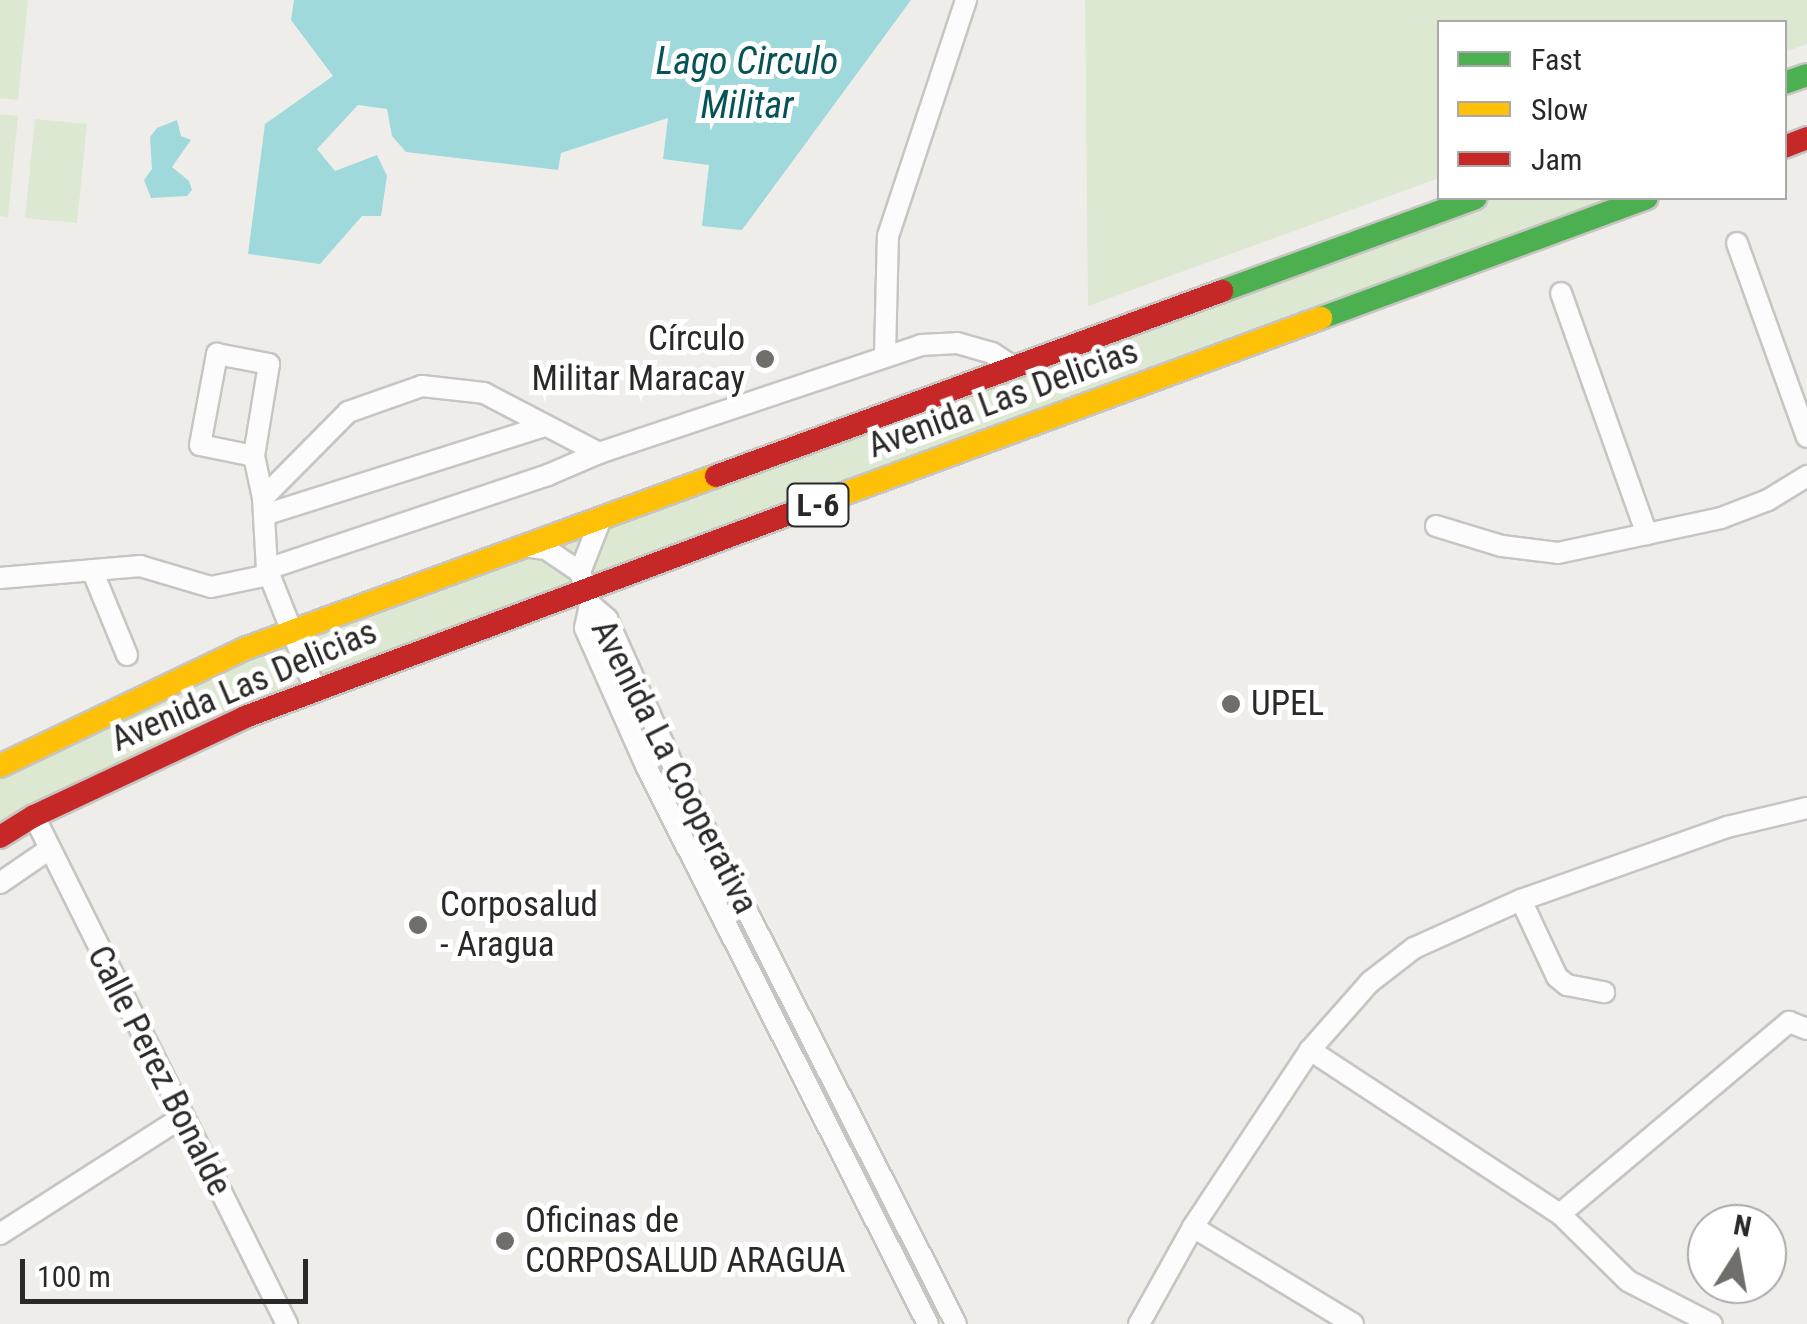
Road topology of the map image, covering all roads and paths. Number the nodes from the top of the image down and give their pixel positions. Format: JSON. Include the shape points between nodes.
{"nodes":[{"id":1,"x":966,"y":0,"type":"edge"},
{"id":2,"x":1471,"y":200,"type":"edge"},
{"id":3,"x":1642,"y":200,"type":"edge"},
{"id":4,"x":1736,"y":243,"type":"dead end"},
{"id":5,"x":1560,"y":293,"type":"dead end"},
{"id":6,"x":886,"y":355,"type":"junction"},
{"id":7,"x":1015,"y":368,"type":"junction"},
{"id":8,"x":542,"y":427,"type":"junction"},
{"id":9,"x":1807,"y":437,"type":"edge"},
{"id":10,"x":599,"y":453,"type":"junction"},
{"id":11,"x":254,"y":456,"type":"junction"},
{"id":12,"x":1807,"y":476,"type":"edge"},
{"id":13,"x":264,"y":506,"type":"junction"},
{"id":14,"x":600,"y":521,"type":"junction"},
{"id":15,"x":1436,"y":526,"type":"dead end"},
{"id":16,"x":1647,"y":534,"type":"junction"},
{"id":17,"x":532,"y":547,"type":"junction"},
{"id":18,"x":92,"y":570,"type":"junction"},
{"id":19,"x":268,"y":572,"type":"junction"},
{"id":20,"x":0,"y":578,"type":"edge"},
{"id":21,"x":585,"y":589,"type":"junction"},
{"id":22,"x":294,"y":631,"type":"junction"},
{"id":23,"x":127,"y":655,"type":"dead end"},
{"id":24,"x":315,"y":689,"type":"junction"},
{"id":25,"x":0,"y":766,"type":"edge"},
{"id":26,"x":1807,"y":808,"type":"edge"},
{"id":27,"x":34,"y":816,"type":"junction"},
{"id":28,"x":0,"y":838,"type":"edge"},
{"id":29,"x":48,"y":850,"type":"junction"},
{"id":30,"x":0,"y":883,"type":"edge"},
{"id":31,"x":1521,"y":900,"type":"junction"},
{"id":32,"x":1604,"y":992,"type":"dead end"},
{"id":33,"x":1807,"y":1029,"type":"edge"},
{"id":34,"x":1310,"y":1050,"type":"junction"},
{"id":35,"x":182,"y":1117,"type":"junction"},
{"id":36,"x":1560,"y":1214,"type":"junction"},
{"id":37,"x":1193,"y":1227,"type":"junction"},
{"id":38,"x":0,"y":1234,"type":"edge"},
{"id":39,"x":287,"y":1324,"type":"edge"},
{"id":40,"x":928,"y":1324,"type":"edge"},
{"id":41,"x":956,"y":1324,"type":"edge"},
{"id":42,"x":1139,"y":1324,"type":"edge"},
{"id":43,"x":1353,"y":1324,"type":"edge"},
{"id":44,"x":1712,"y":1324,"type":"edge"}],
"edges":[{"from":1,"to":6,"type":"street","via":[[888,236]]},
{"from":2,"to":7,"type":"main road","name":"Avenida Las Delicias","number":"L-6"},
{"from":3,"to":21,"type":"main road","name":"Avenida Las Delicias","number":"L-6"},
{"from":4,"to":9,"type":"street"},
{"from":5,"to":16,"type":"street"},
{"from":6,"to":7,"type":"street","via":[[921,344],[957,343]]},
{"from":6,"to":10,"type":"street"},
{"from":7,"to":14,"type":"main road","name":"Avenida Las Delicias","number":"L-6"},
{"from":8,"to":10,"type":"street"},
{"from":8,"to":13,"type":"street"},
{"from":8,"to":13,"type":"street","via":[[484,393],[422,386],[348,412]]},
{"from":10,"to":19,"type":"street"},
{"from":11,"to":11,"type":"street","via":[[270,364],[217,354],[200,445]]},
{"from":11,"to":13,"type":"street"},
{"from":12,"to":16,"type":"street","via":[[1721,518]]},
{"from":13,"to":19,"type":"street"},
{"from":14,"to":17,"type":"main road","name":"Avenida Las Delicias","number":"L-6"},
{"from":14,"to":21,"type":"street"},
{"from":15,"to":16,"type":"street","via":[[1541,553]]},
{"from":17,"to":21,"type":"street","via":[[546,549]]},
{"from":17,"to":22,"type":"main road","name":"Avenida Las Delicias","number":"L-6"},
{"from":18,"to":19,"type":"street","via":[[140,566],[211,586]]},
{"from":18,"to":20,"type":"street"},
{"from":18,"to":23,"type":"street"},
{"from":19,"to":22,"type":"street"},
{"from":21,"to":24,"type":"main road","name":"Avenida Las Delicias","number":"L-6"},
{"from":21,"to":40,"type":"street","name":"Avenida La Cooperativa","via":[[585,628],[647,768]]},
{"from":21,"to":41,"type":"street","name":"Avenida La Cooperativa","via":[[607,620],[670,759]]},
{"from":22,"to":24,"type":"street"},
{"from":22,"to":25,"type":"main road","name":"Avenida Las Delicias","number":"L-6"},
{"from":24,"to":27,"type":"main road","name":"Avenida Las Delicias","number":"L-6"},
{"from":26,"to":31,"type":"street","via":[[1727,828]]},
{"from":27,"to":28,"type":"main road","name":"Avenida Las Delicias","number":"L-6"},
{"from":27,"to":29,"type":"street","name":"Calle Perez Bonalde"},
{"from":29,"to":30,"type":"street"},
{"from":29,"to":35,"type":"street","name":"Calle Perez Bonalde"},
{"from":31,"to":32,"type":"street","via":[[1556,978]]},
{"from":31,"to":34,"type":"street","via":[[1414,948],[1370,982]]},
{"from":33,"to":36,"type":"street","via":[[1789,1022]]},
{"from":34,"to":36,"type":"street"},
{"from":34,"to":37,"type":"street"},
{"from":35,"to":38,"type":"street"},
{"from":35,"to":39,"type":"street","name":"Calle Perez Bonalde"},
{"from":36,"to":44,"type":"street","via":[[1628,1281]]},
{"from":37,"to":42,"type":"street"},
{"from":37,"to":43,"type":"street"}]}
